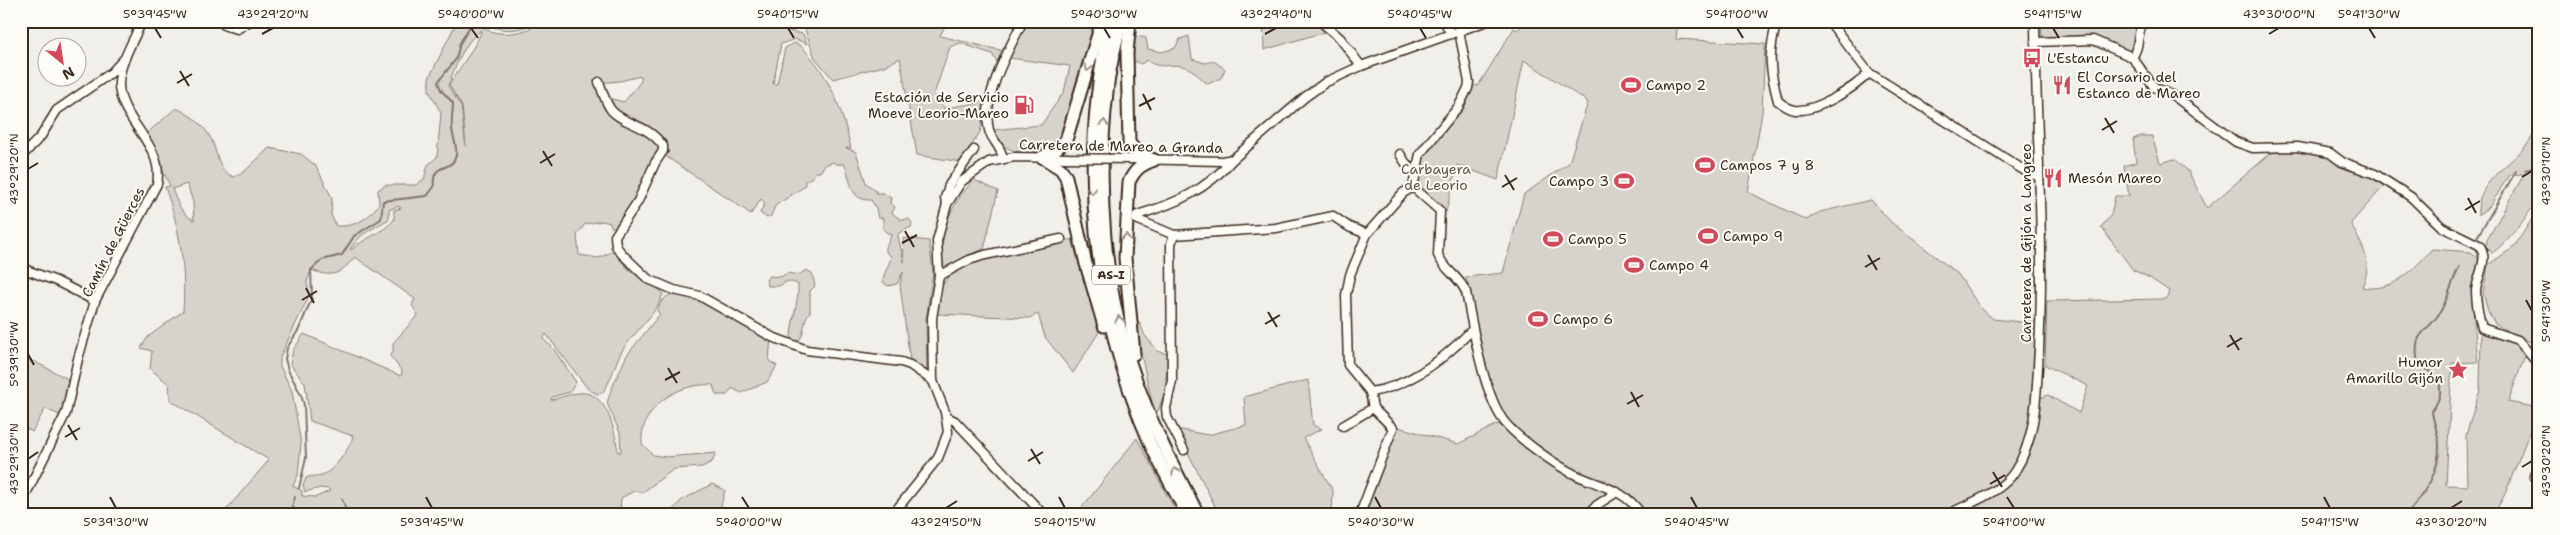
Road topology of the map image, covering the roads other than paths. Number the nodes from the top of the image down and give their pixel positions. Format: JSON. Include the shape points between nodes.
{"nodes":[{"id":1,"x":142,"y":21,"type":"edge"},
{"id":2,"x":219,"y":21,"type":"edge"},
{"id":3,"x":250,"y":21,"type":"edge"},
{"id":4,"x":1023,"y":21,"type":"edge"},
{"id":5,"x":1102,"y":21,"type":"edge"},
{"id":6,"x":1110,"y":21,"type":"edge"},
{"id":7,"x":1121,"y":21,"type":"edge"},
{"id":8,"x":1130,"y":21,"type":"edge"},
{"id":9,"x":1320,"y":21,"type":"edge"},
{"id":10,"x":1444,"y":21,"type":"edge"},
{"id":11,"x":1457,"y":21,"type":"edge"},
{"id":12,"x":1487,"y":21,"type":"edge"},
{"id":13,"x":1777,"y":21,"type":"edge"},
{"id":14,"x":1829,"y":21,"type":"edge"},
{"id":15,"x":2035,"y":21,"type":"edge"},
{"id":16,"x":2146,"y":21,"type":"edge"},
{"id":17,"x":1454,"y":32,"type":"junction"},
{"id":18,"x":2035,"y":42,"type":"junction"},
{"id":19,"x":127,"y":57,"type":"junction"},
{"id":20,"x":2132,"y":57,"type":"junction"},
{"id":21,"x":1361,"y":66,"type":"junction"},
{"id":22,"x":1869,"y":73,"type":"junction"},
{"id":23,"x":102,"y":78,"type":"junction"},
{"id":24,"x":600,"y":82,"type":"dead end"},
{"id":25,"x":119,"y":86,"type":"junction"},
{"id":26,"x":1066,"y":140,"type":"junction"},
{"id":27,"x":1129,"y":143,"type":"junction"},
{"id":28,"x":974,"y":150,"type":"dead end"},
{"id":29,"x":1420,"y":154,"type":"junction"},
{"id":30,"x":21,"y":157,"type":"edge"},
{"id":31,"x":1042,"y":157,"type":"junction"},
{"id":32,"x":1003,"y":158,"type":"junction"},
{"id":33,"x":1066,"y":158,"type":"junction"},
{"id":34,"x":1129,"y":159,"type":"junction"},
{"id":35,"x":1154,"y":160,"type":"junction"},
{"id":36,"x":1228,"y":161,"type":"junction"},
{"id":37,"x":1414,"y":176,"type":"junction"},
{"id":38,"x":2039,"y":176,"type":"junction"},
{"id":39,"x":1066,"y":177,"type":"junction"},
{"id":40,"x":1129,"y":182,"type":"junction"},
{"id":41,"x":1412,"y":187,"type":"junction"},
{"id":42,"x":947,"y":204,"type":"junction"},
{"id":43,"x":1367,"y":234,"type":"junction"},
{"id":44,"x":1174,"y":235,"type":"junction"},
{"id":45,"x":1061,"y":239,"type":"dead end"},
{"id":46,"x":21,"y":268,"type":"edge"},
{"id":47,"x":938,"y":276,"type":"junction"},
{"id":48,"x":95,"y":301,"type":"junction"},
{"id":49,"x":2539,"y":322,"type":"edge"},
{"id":50,"x":1474,"y":329,"type":"junction"},
{"id":51,"x":2539,"y":335,"type":"edge"},
{"id":52,"x":2539,"y":365,"type":"edge"},
{"id":53,"x":933,"y":381,"type":"junction"},
{"id":54,"x":1370,"y":392,"type":"junction"},
{"id":55,"x":1373,"y":408,"type":"junction"},
{"id":56,"x":947,"y":417,"type":"junction"},
{"id":57,"x":1343,"y":426,"type":"dead end"},
{"id":58,"x":1155,"y":442,"type":"junction"},
{"id":59,"x":1184,"y":450,"type":"dead end"},
{"id":60,"x":1617,"y":492,"type":"junction"},
{"id":61,"x":21,"y":504,"type":"edge"},
{"id":62,"x":893,"y":514,"type":"edge"},
{"id":63,"x":1044,"y":514,"type":"edge"},
{"id":64,"x":1187,"y":514,"type":"edge"},
{"id":65,"x":1198,"y":514,"type":"edge"},
{"id":66,"x":1360,"y":514,"type":"edge"},
{"id":67,"x":1589,"y":514,"type":"edge"},
{"id":68,"x":1641,"y":514,"type":"edge"},
{"id":69,"x":1949,"y":514,"type":"edge"}],
"edges":[{"from":1,"to":19,"type":"street"},
{"from":2,"to":3,"type":"street","via":[[237,29]]},
{"from":4,"to":32,"type":"street","via":[[996,78],[988,116],[989,130]]},
{"from":5,"to":26,"type":"highway","one_way":true},
{"from":6,"to":58,"type":"highway","number":"AS-I","one_way":true,"via":[[1094,126],[1092,183],[1098,261],[1109,321],[1127,383]]},
{"from":58,"to":7,"type":"highway","number":"AS-I","one_way":true,"via":[[1119,320],[1104,220],[1103,146],[1107,90]]},
{"from":8,"to":27,"type":"highway"},
{"from":9,"to":21,"type":"street","via":[[1340,38]]},
{"from":10,"to":17,"type":"street"},
{"from":11,"to":17,"type":"street"},
{"from":12,"to":17,"type":"street","name":"Carretera de Mareo a Granda"},
{"from":13,"to":22,"type":"street","via":[[1770,59],[1778,101],[1785,106],[1804,110],[1858,84]]},
{"from":14,"to":22,"type":"street"},
{"from":15,"to":18,"type":"street","name":"Carretera de Gijón a Langreo"},
{"from":16,"to":20,"type":"street","via":[[2141,26],[2139,44]]},
{"from":17,"to":21,"type":"street","name":"Carretera de Mareo a Granda"},
{"from":17,"to":29,"type":"street","via":[[1468,88],[1459,106]]},
{"from":18,"to":20,"type":"street","via":[[2093,40]]},
{"from":18,"to":38,"type":"street","name":"Carretera de Gijón a Langreo"},
{"from":19,"to":23,"type":"street"},
{"from":19,"to":25,"type":"street"},
{"from":20,"to":52,"type":"street","via":[[2154,87],[2174,96],[2236,142],[2253,148],[2298,147],[2330,153],[2342,162],[2375,174],[2412,197],[2442,227],[2479,245],[2484,259],[2476,293],[2482,328],[2518,340]]},
{"from":21,"to":36,"type":"street","name":"Carretera de Mareo a Granda","via":[[1326,82]]},
{"from":22,"to":38,"type":"street","via":[[2028,173]]},
{"from":23,"to":25,"type":"street"},
{"from":23,"to":30,"type":"street","via":[[57,110],[41,136]]},
{"from":24,"to":53,"type":"street","via":[[612,111],[650,132],[663,146],[638,201],[615,236],[616,246],[638,272],[667,288],[700,296],[788,344],[854,358],[901,362]]},
{"from":25,"to":48,"type":"street","name":"Camín de Güerces","via":[[124,103],[154,156],[159,175]]},
{"from":26,"to":31,"type":"highway","via":[[1052,153]]},
{"from":26,"to":33,"type":"highway"},
{"from":27,"to":34,"type":"highway"},
{"from":27,"to":35,"type":"highway","via":[[1139,154]]},
{"from":28,"to":42,"type":"street","via":[[949,185],[945,198]]},
{"from":29,"to":37,"type":"street"},
{"from":29,"to":37,"type":"street","via":[[1410,160],[1402,157]]},
{"from":31,"to":32,"type":"street","name":"Carretera de Mareo a Granda"},
{"from":31,"to":33,"type":"street","name":"Carretera de Mareo a Granda"},
{"from":31,"to":39,"type":"highway"},
{"from":32,"to":42,"type":"street","name":"Carretera de Mareo a Granda","via":[[974,171],[961,182]]},
{"from":33,"to":34,"type":"street","name":"Carretera de Mareo a Granda","bridge":true},
{"from":33,"to":39,"type":"highway"},
{"from":34,"to":35,"type":"street","name":"Carretera de Mareo a Granda"},
{"from":34,"to":40,"type":"highway"},
{"from":35,"to":36,"type":"street","name":"Carretera de Mareo a Granda"},
{"from":35,"to":40,"type":"highway","via":[[1141,165]]},
{"from":36,"to":44,"type":"street","via":[[1219,174],[1187,198],[1137,215],[1138,221]]},
{"from":37,"to":41,"type":"street"},
{"from":38,"to":69,"type":"street","name":"Carretera de Gijón a Langreo","via":[[2041,304],[2035,411],[2028,446],[2014,472],[1999,488]]},
{"from":39,"to":58,"type":"highway","via":[[1108,340],[1133,412]]},
{"from":58,"to":40,"type":"highway","one_way":true,"via":[[1134,351],[1125,258]]},
{"from":41,"to":43,"type":"street"},
{"from":41,"to":50,"type":"street","via":[[1440,211],[1438,255],[1464,287]]},
{"from":42,"to":47,"type":"street","name":"Carretera de Mareo a Granda","via":[[937,241]]},
{"from":43,"to":44,"type":"street","via":[[1333,216],[1276,228]]},
{"from":43,"to":54,"type":"street","via":[[1350,275],[1346,295],[1348,365]]},
{"from":44,"to":59,"type":"street","via":[[1171,244],[1172,381],[1166,408],[1167,417]]},
{"from":45,"to":47,"type":"street","via":[[985,255]]},
{"from":46,"to":48,"type":"street"},
{"from":47,"to":53,"type":"street","name":"Carretera de Mareo a Granda","via":[[932,318]]},
{"from":48,"to":61,"type":"street","name":"Camín de Güerces","via":[[66,413]]},
{"from":49,"to":51,"type":"street"},
{"from":50,"to":54,"type":"street","via":[[1452,350],[1394,388]]},
{"from":50,"to":60,"type":"street","via":[[1495,405],[1510,429],[1572,473]]},
{"from":53,"to":56,"type":"street","name":"Carretera de Mareo a Granda"},
{"from":54,"to":55,"type":"street"},
{"from":55,"to":57,"type":"street"},
{"from":55,"to":66,"type":"street","via":[[1392,425],[1393,431]]},
{"from":56,"to":62,"type":"street","name":"Carretera de Mareo a Granda","via":[[948,432],[938,458]]},
{"from":56,"to":63,"type":"street","via":[[956,421]]},
{"from":58,"to":64,"type":"highway","number":"AS-I"},
{"from":65,"to":58,"type":"highway","number":"AS-I","one_way":true},
{"from":60,"to":67,"type":"street"},
{"from":60,"to":68,"type":"street"}]}
